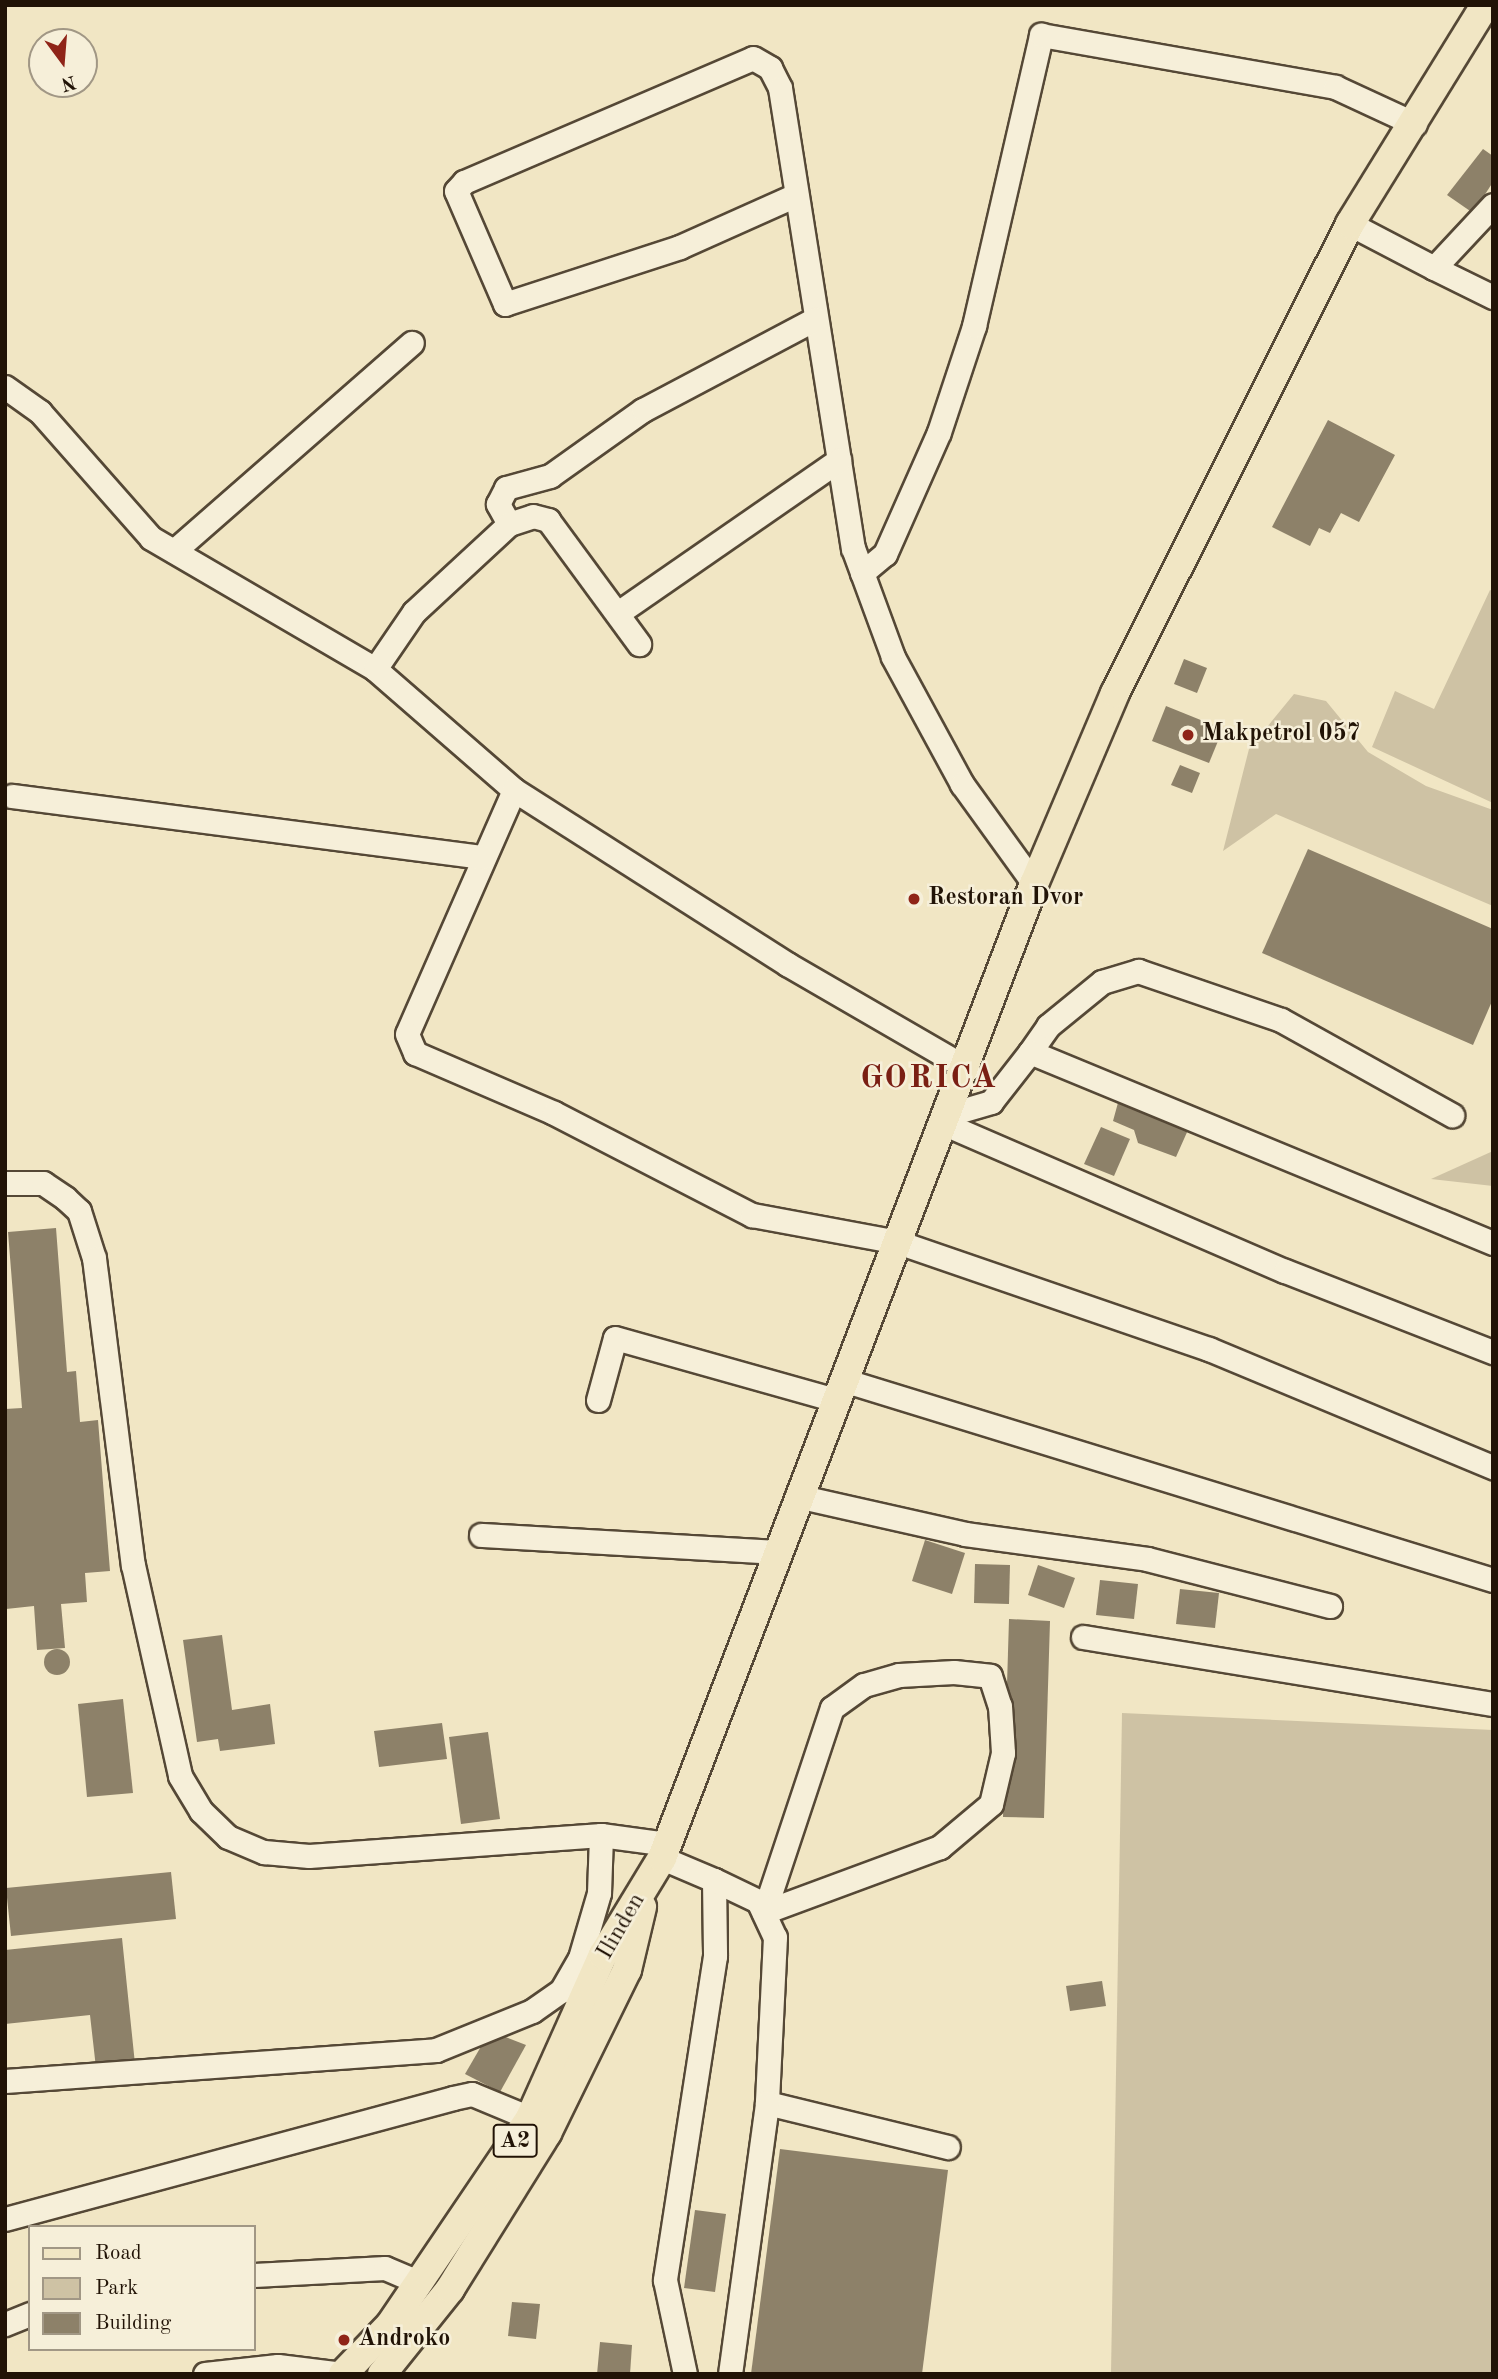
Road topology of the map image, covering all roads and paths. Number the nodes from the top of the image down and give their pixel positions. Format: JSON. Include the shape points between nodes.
{"nodes":[{"id":1,"x":1485,"y":5,"type":"edge"},
{"id":2,"x":1415,"y":124,"type":"junction"},
{"id":3,"x":796,"y":195,"type":"junction"},
{"id":4,"x":1493,"y":205,"type":"edge"},
{"id":5,"x":1350,"y":224,"type":"junction"},
{"id":6,"x":1434,"y":268,"type":"junction"},
{"id":7,"x":1493,"y":297,"type":"edge"},
{"id":8,"x":815,"y":318,"type":"junction"},
{"id":9,"x":412,"y":343,"type":"dead end"},
{"id":10,"x":5,"y":387,"type":"edge"},
{"id":11,"x":839,"y":460,"type":"junction"},
{"id":12,"x":509,"y":524,"type":"junction"},
{"id":13,"x":174,"y":551,"type":"junction"},
{"id":14,"x":862,"y":573,"type":"junction"},
{"id":15,"x":618,"y":613,"type":"junction"},
{"id":16,"x":639,"y":644,"type":"dead end"},
{"id":17,"x":374,"y":669,"type":"junction"},
{"id":18,"x":514,"y":790,"type":"junction"},
{"id":19,"x":12,"y":796,"type":"dead end"},
{"id":20,"x":483,"y":857,"type":"junction"},
{"id":21,"x":1034,"y":884,"type":"junction"},
{"id":22,"x":1030,"y":1052,"type":"junction"},
{"id":23,"x":968,"y":1069,"type":"junction"},
{"id":24,"x":1452,"y":1115,"type":"dead end"},
{"id":25,"x":948,"y":1119,"type":"junction"},
{"id":26,"x":5,"y":1182,"type":"edge"},
{"id":27,"x":898,"y":1242,"type":"junction"},
{"id":28,"x":1493,"y":1243,"type":"edge"},
{"id":29,"x":1493,"y":1352,"type":"edge"},
{"id":30,"x":839,"y":1390,"type":"junction"},
{"id":31,"x":598,"y":1400,"type":"dead end"},
{"id":32,"x":1493,"y":1466,"type":"edge"},
{"id":33,"x":797,"y":1496,"type":"junction"},
{"id":34,"x":481,"y":1535,"type":"dead end"},
{"id":35,"x":775,"y":1552,"type":"junction"},
{"id":36,"x":1493,"y":1580,"type":"edge"},
{"id":37,"x":1330,"y":1606,"type":"dead end"},
{"id":38,"x":1083,"y":1637,"type":"dead end"},
{"id":39,"x":1493,"y":1704,"type":"edge"},
{"id":40,"x":601,"y":1835,"type":"junction"},
{"id":41,"x":665,"y":1851,"type":"junction"},
{"id":42,"x":714,"y":1880,"type":"junction"},
{"id":43,"x":647,"y":1884,"type":"junction"},
{"id":44,"x":764,"y":1912,"type":"junction"},
{"id":45,"x":5,"y":2081,"type":"edge"},
{"id":46,"x":767,"y":2104,"type":"junction"},
{"id":47,"x":530,"y":2118,"type":"junction"},
{"id":48,"x":948,"y":2147,"type":"dead end"},
{"id":49,"x":5,"y":2219,"type":"edge"},
{"id":50,"x":256,"y":2274,"type":"edge"},
{"id":51,"x":420,"y":2283,"type":"junction"},
{"id":52,"x":28,"y":2315,"type":"edge"},
{"id":53,"x":5,"y":2323,"type":"edge"},
{"id":54,"x":205,"y":2374,"type":"edge"},
{"id":55,"x":343,"y":2374,"type":"edge"},
{"id":56,"x":382,"y":2374,"type":"edge"},
{"id":57,"x":685,"y":2374,"type":"edge"},
{"id":58,"x":730,"y":2374,"type":"edge"}],
"edges":[{"from":1,"to":2,"type":"main road","number":"A2"},
{"from":2,"to":5,"type":"main road","number":"A2"},
{"from":2,"to":14,"type":"street","via":[[1335,87],[1041,35],[974,326],[948,405],[885,554]]},
{"from":3,"to":3,"type":"street","via":[[780,88],[770,68],[753,58],[464,182],[456,191],[505,304],[680,247]]},
{"from":3,"to":8,"type":"street"},
{"from":4,"to":6,"type":"street"},
{"from":5,"to":6,"type":"street"},
{"from":5,"to":21,"type":"main road","number":"A2","via":[[1196,520]]},
{"from":6,"to":7,"type":"street"},
{"from":8,"to":11,"type":"street"},
{"from":8,"to":12,"type":"street","via":[[643,410],[550,476],[506,488],[498,504]]},
{"from":9,"to":13,"type":"street"},
{"from":10,"to":13,"type":"street","via":[[40,412],[151,538]]},
{"from":11,"to":14,"type":"street"},
{"from":11,"to":15,"type":"street"},
{"from":12,"to":15,"type":"street","via":[[533,516],[548,520]]},
{"from":12,"to":17,"type":"street","via":[[414,612]]},
{"from":13,"to":17,"type":"street"},
{"from":14,"to":21,"type":"street","via":[[893,657],[962,784]]},
{"from":15,"to":16,"type":"street"},
{"from":17,"to":18,"type":"street"},
{"from":18,"to":20,"type":"street"},
{"from":18,"to":23,"type":"street","via":[[787,964]]},
{"from":19,"to":20,"type":"street"},
{"from":20,"to":27,"type":"street","via":[[448,954],[407,1034],[415,1053],[554,1113],[752,1215]]},
{"from":21,"to":23,"type":"main road","number":"A2"},
{"from":22,"to":24,"type":"street","via":[[1048,1026],[1102,982],[1138,971],[1281,1020]]},
{"from":22,"to":25,"type":"street","via":[[991,1102]]},
{"from":22,"to":28,"type":"street"},
{"from":23,"to":25,"type":"main road","number":"A2"},
{"from":25,"to":27,"type":"main road","number":"A2"},
{"from":25,"to":29,"type":"street","via":[[1284,1271]]},
{"from":26,"to":40,"type":"street","via":[[43,1183],[65,1198],[79,1211],[94,1258],[133,1566],[180,1776],[201,1811],[228,1838],[264,1852],[309,1856]]},
{"from":27,"to":30,"type":"main road","number":"A2"},
{"from":27,"to":32,"type":"street","via":[[1209,1349]]},
{"from":30,"to":31,"type":"street","via":[[615,1338]]},
{"from":30,"to":33,"type":"main road","number":"A2"},
{"from":30,"to":36,"type":"street"},
{"from":33,"to":35,"type":"main road","number":"A2"},
{"from":33,"to":37,"type":"street","via":[[965,1534],[1147,1559]]},
{"from":34,"to":35,"type":"street"},
{"from":35,"to":41,"type":"main road","number":"A2"},
{"from":38,"to":39,"type":"street"},
{"from":40,"to":41,"type":"street"},
{"from":40,"to":45,"type":"street","via":[[599,1893],[580,1958],[561,1991],[499,2024],[436,2050]]},
{"from":41,"to":42,"type":"street"},
{"from":41,"to":43,"type":"main road","number":"A2"},
{"from":42,"to":44,"type":"street","via":[[758,1901]]},
{"from":42,"to":57,"type":"street","via":[[715,1956],[665,2280]]},
{"from":43,"to":47,"type":"main road","name":"Ilinden","number":"A2","via":[[603,1955]]},
{"from":43,"to":56,"type":"main road","name":"Ilinden","number":"A2","via":[[627,1970],[547,2133],[450,2289]]},
{"from":44,"to":44,"type":"street","via":[[940,1847],[990,1804],[1003,1753],[1000,1706],[990,1676],[899,1675],[864,1685],[832,1708]]},
{"from":44,"to":46,"type":"street","via":[[775,1937]]},
{"from":46,"to":48,"type":"street"},
{"from":46,"to":58,"type":"street"},
{"from":47,"to":49,"type":"street","via":[[471,2094]]},
{"from":47,"to":51,"type":"main road","name":"Ilinden","number":"A2"},
{"from":50,"to":51,"type":"street","via":[[385,2268]]},
{"from":51,"to":55,"type":"main road","name":"Ilinden","number":"A2"},
{"from":52,"to":53,"type":"street"},
{"from":54,"to":55,"type":"street","via":[[278,2366]]}]}
